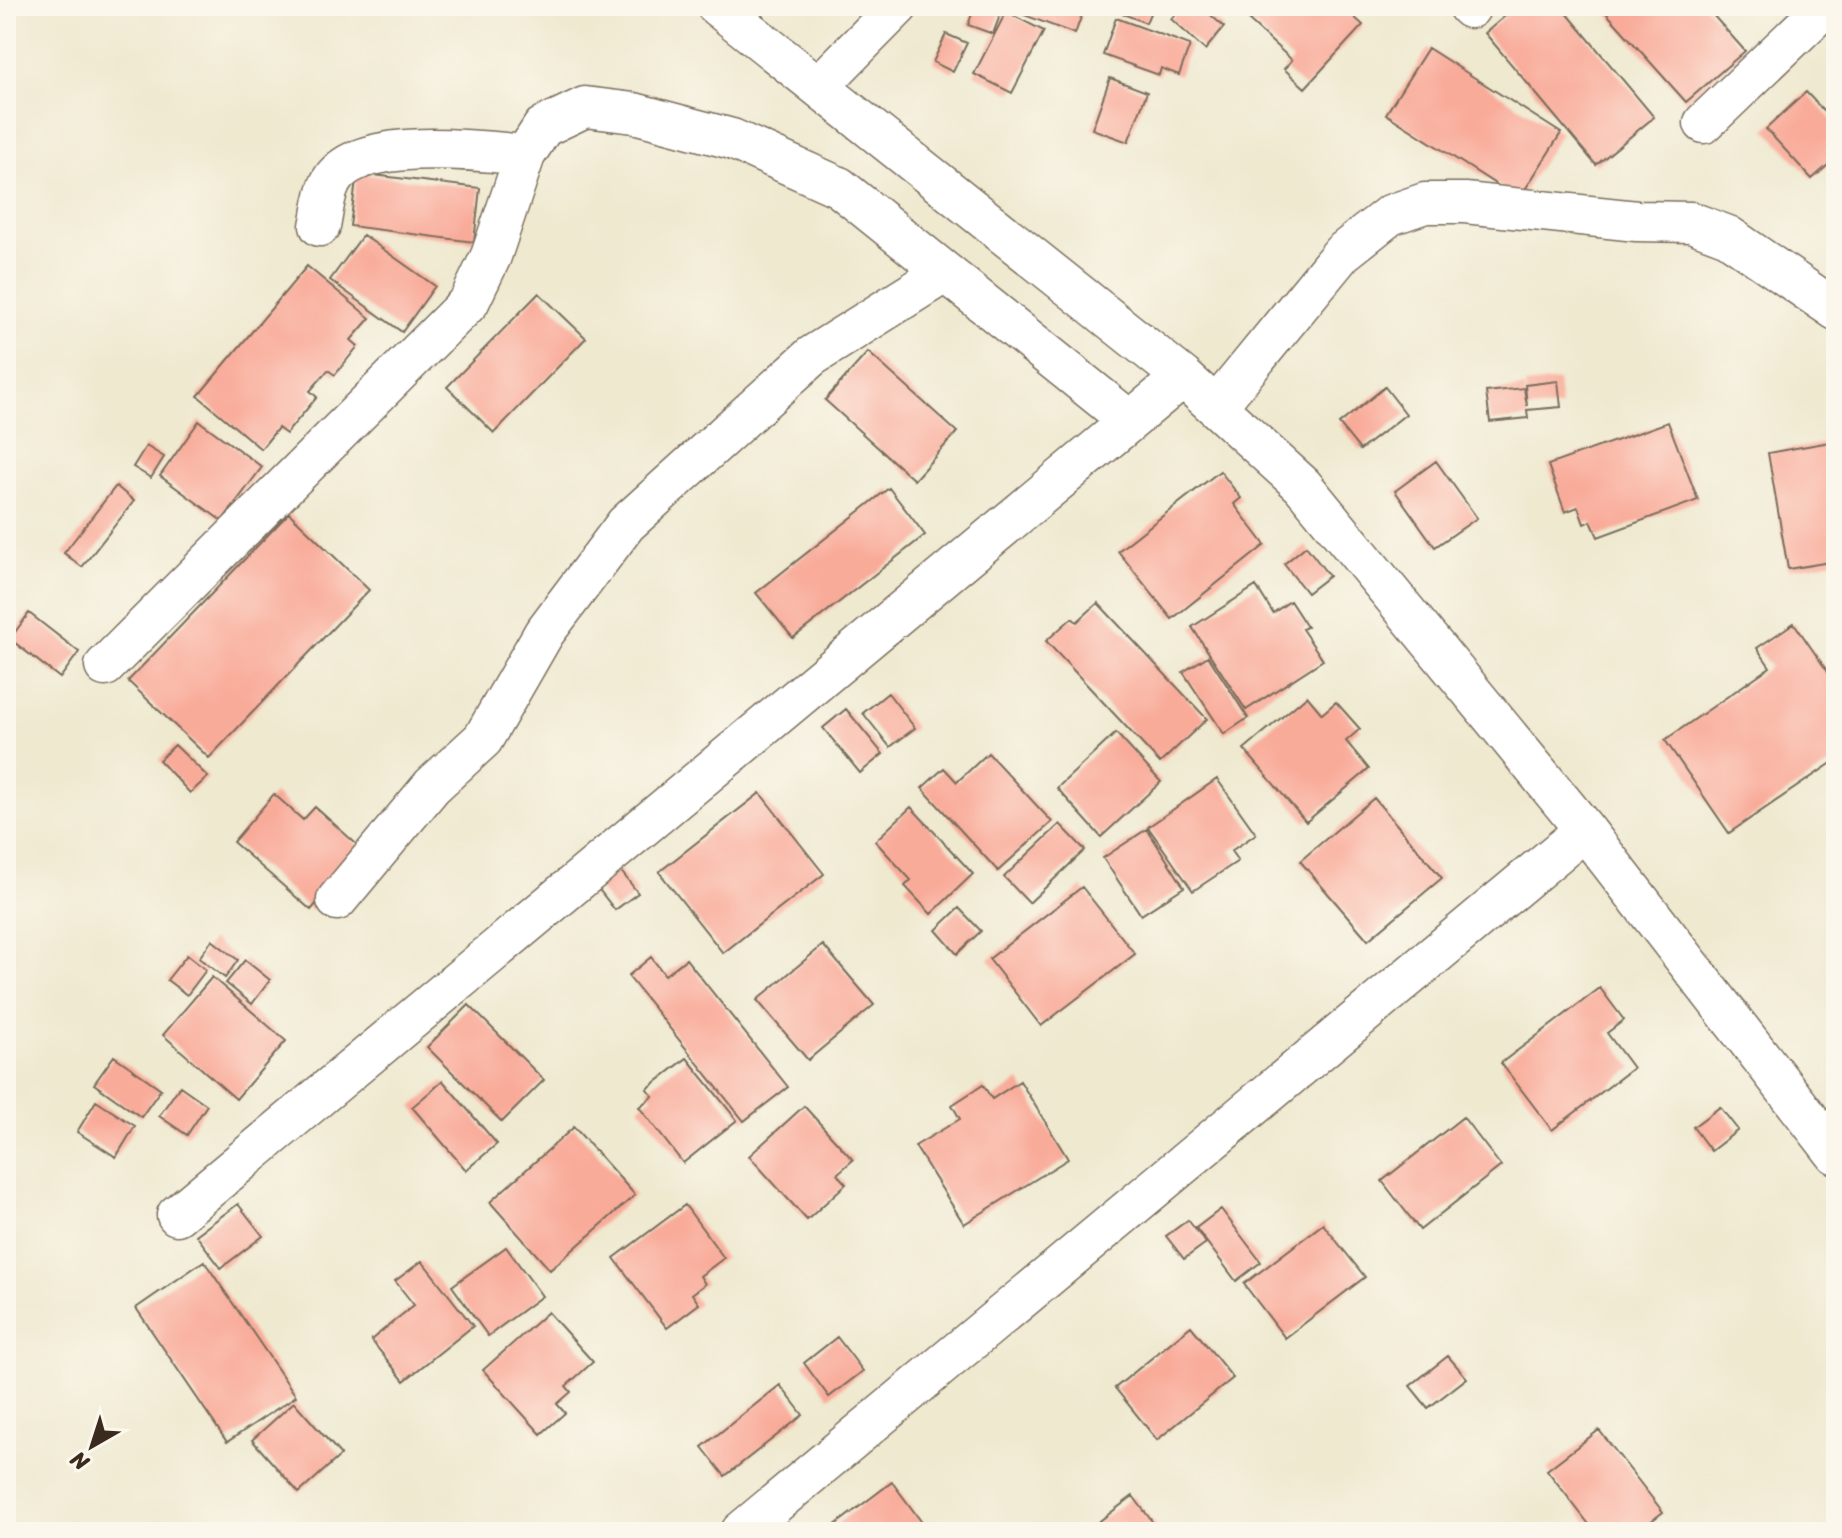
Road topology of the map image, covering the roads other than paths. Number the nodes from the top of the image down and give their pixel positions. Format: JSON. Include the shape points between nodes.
{"nodes":[{"id":1,"x":719,"y":6,"type":"edge"},
{"id":2,"x":898,"y":6,"type":"edge"},
{"id":3,"x":1826,"y":6,"type":"edge"},
{"id":4,"x":819,"y":86,"type":"junction"},
{"id":5,"x":1704,"y":123,"type":"dead end"},
{"id":6,"x":525,"y":155,"type":"junction"},
{"id":7,"x":320,"y":226,"type":"dead end"},
{"id":8,"x":944,"y":273,"type":"junction"},
{"id":9,"x":1836,"y":310,"type":"edge"},
{"id":10,"x":1183,"y":377,"type":"junction"},
{"id":11,"x":1216,"y":407,"type":"junction"},
{"id":12,"x":1130,"y":421,"type":"junction"},
{"id":13,"x":105,"y":666,"type":"dead end"},
{"id":14,"x":1585,"y":830,"type":"junction"},
{"id":15,"x":337,"y":900,"type":"dead end"},
{"id":16,"x":1836,"y":1154,"type":"edge"},
{"id":17,"x":177,"y":1215,"type":"dead end"},
{"id":18,"x":741,"y":1532,"type":"edge"}],
"edges":[{"from":1,"to":4,"type":"street"},
{"from":2,"to":4,"type":"street"},
{"from":3,"to":5,"type":"street"},
{"from":4,"to":10,"type":"street"},
{"from":6,"to":7,"type":"street","via":[[427,146],[359,159],[330,181]]},
{"from":6,"to":8,"type":"street","via":[[543,127],[585,107],[634,113],[732,139],[839,187]]},
{"from":6,"to":13,"type":"street","via":[[491,256],[469,302]]},
{"from":8,"to":12,"type":"street"},
{"from":8,"to":15,"type":"street","via":[[812,356],[626,524],[544,633],[483,739],[432,786]]},
{"from":9,"to":11,"type":"street","via":[[1728,236],[1691,222],[1425,203],[1390,215],[1342,253]]},
{"from":10,"to":11,"type":"street"},
{"from":10,"to":12,"type":"street"},
{"from":11,"to":14,"type":"street","via":[[1302,485]]},
{"from":12,"to":17,"type":"street"},
{"from":14,"to":16,"type":"street"},
{"from":14,"to":18,"type":"street"}]}
